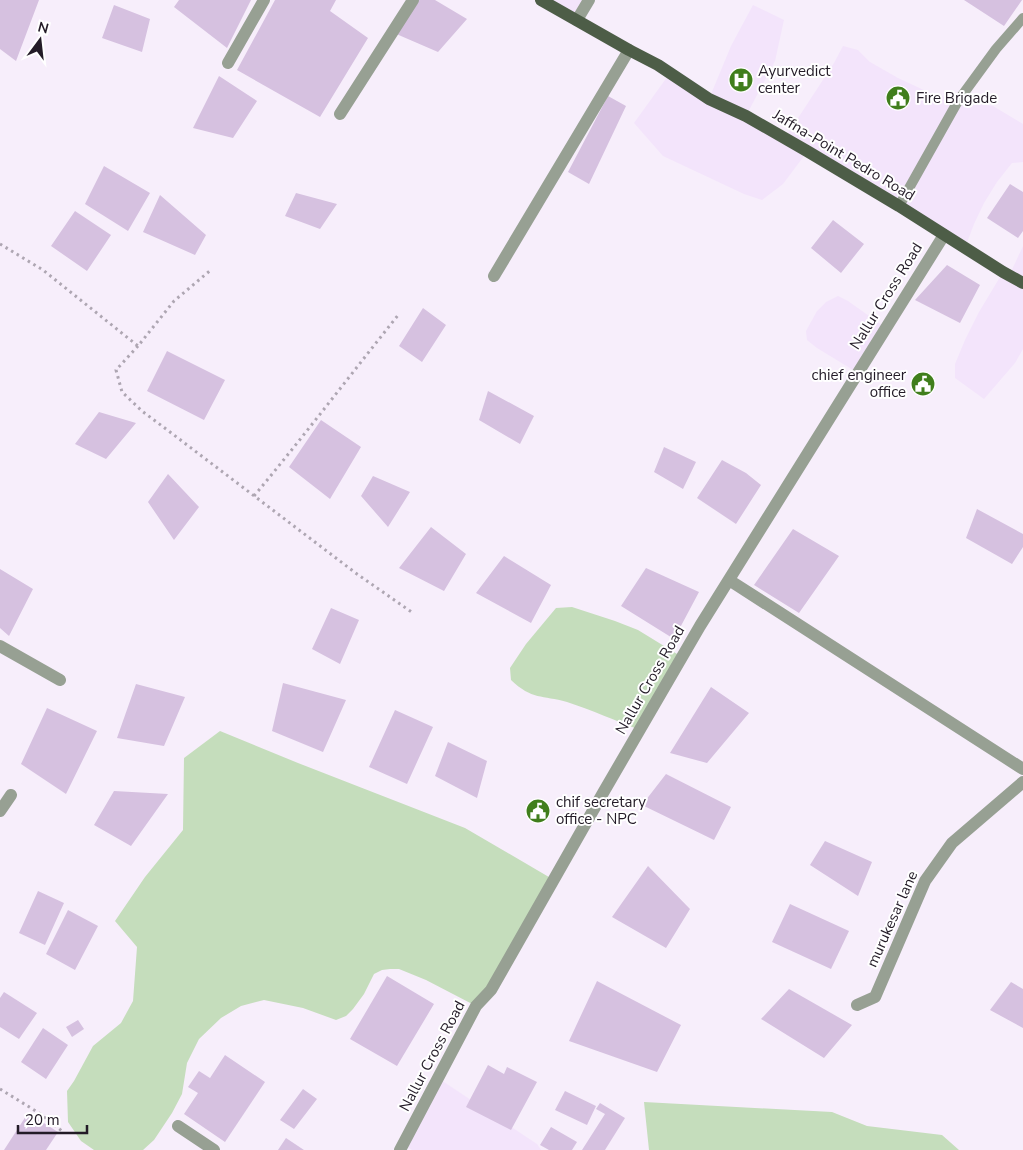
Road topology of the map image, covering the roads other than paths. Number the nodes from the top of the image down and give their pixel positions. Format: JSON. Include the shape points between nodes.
{"nodes":[{"id":1,"x":264,"y":0,"type":"edge"},
{"id":2,"x":413,"y":0,"type":"edge"},
{"id":3,"x":541,"y":0,"type":"edge"},
{"id":4,"x":589,"y":0,"type":"edge"},
{"id":5,"x":1023,"y":18,"type":"edge"},
{"id":6,"x":577,"y":20,"type":"junction"},
{"id":7,"x":629,"y":50,"type":"junction"},
{"id":8,"x":228,"y":63,"type":"dead end"},
{"id":9,"x":340,"y":114,"type":"dead end"},
{"id":10,"x":899,"y":206,"type":"junction"},
{"id":11,"x":944,"y":235,"type":"junction"},
{"id":12,"x":494,"y":276,"type":"dead end"},
{"id":13,"x":1023,"y":283,"type":"edge"},
{"id":14,"x":729,"y":580,"type":"junction"},
{"id":15,"x":0,"y":646,"type":"edge"},
{"id":16,"x":60,"y":680,"type":"dead end"},
{"id":17,"x":1023,"y":769,"type":"edge"},
{"id":18,"x":1023,"y":782,"type":"edge"},
{"id":19,"x":11,"y":795,"type":"dead end"},
{"id":20,"x":0,"y":811,"type":"edge"},
{"id":21,"x":857,"y":1005,"type":"dead end"},
{"id":22,"x":178,"y":1126,"type":"dead end"},
{"id":23,"x":214,"y":1150,"type":"edge"},
{"id":24,"x":400,"y":1150,"type":"edge"}],
"edges":[{"from":1,"to":8,"type":"street"},
{"from":2,"to":9,"type":"street"},
{"from":3,"to":6,"type":"main road","name":"Jaffna-Point Pedro Road"},
{"from":4,"to":6,"type":"street"},
{"from":5,"to":10,"type":"lane","via":[[958,100]]},
{"from":6,"to":7,"type":"main road","name":"Jaffna-Point Pedro Road"},
{"from":7,"to":10,"type":"main road","name":"Jaffna-Point Pedro Road","via":[[658,65],[708,99],[746,116]]},
{"from":7,"to":12,"type":"street"},
{"from":10,"to":11,"type":"main road","name":"Jaffna-Point Pedro Road"},
{"from":11,"to":13,"type":"main road","name":"Jaffna-Point Pedro Road"},
{"from":11,"to":14,"type":"street","name":"Nallur Cross Road"},
{"from":14,"to":17,"type":"street"},
{"from":14,"to":24,"type":"street","name":"Nallur Cross Road","via":[[491,990],[476,1006]]},
{"from":15,"to":16,"type":"street"},
{"from":18,"to":21,"type":"street","name":"murukesar lane","via":[[952,843],[925,881],[875,997]]},
{"from":19,"to":20,"type":"street"},
{"from":22,"to":23,"type":"street"}]}
